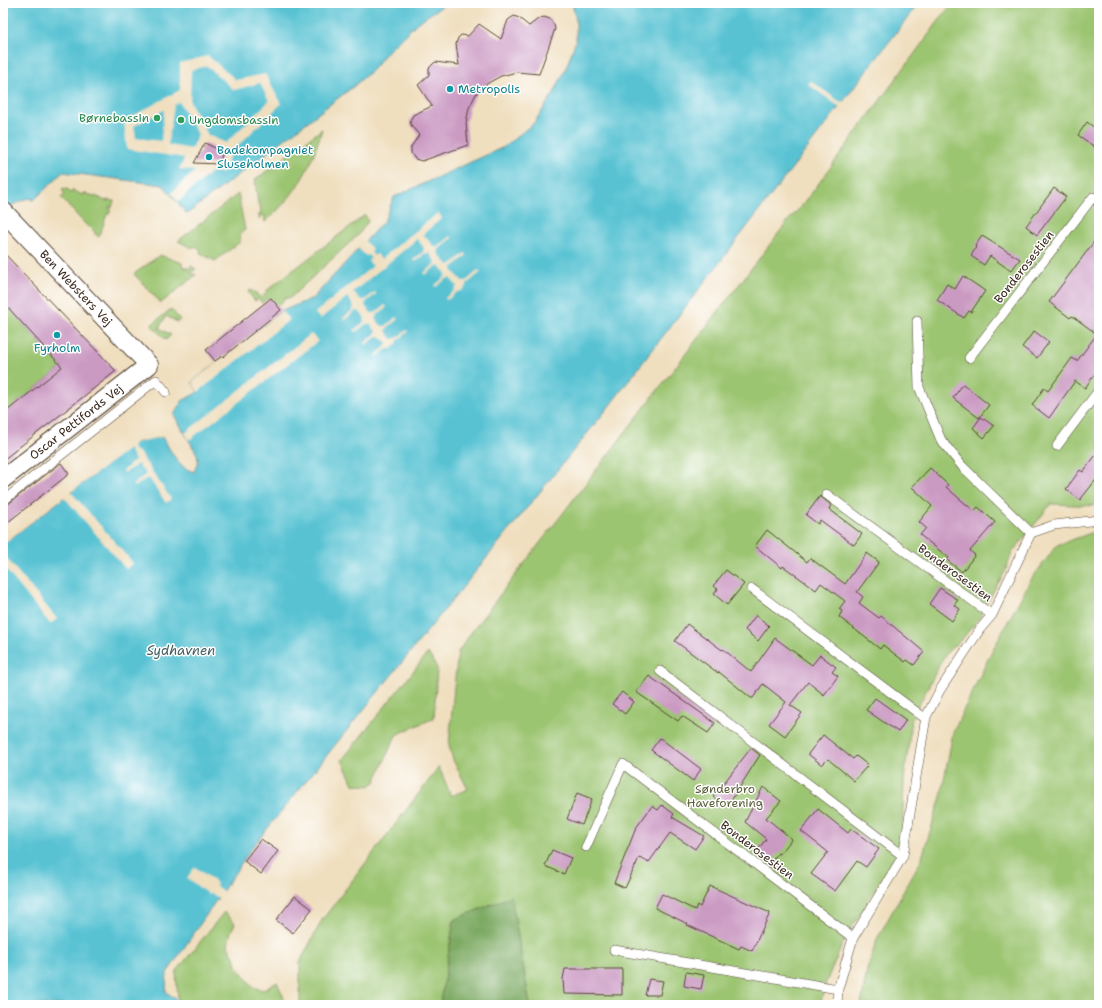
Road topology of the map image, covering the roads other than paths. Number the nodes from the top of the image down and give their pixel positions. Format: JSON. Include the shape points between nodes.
{"nodes":[{"id":1,"x":1099,"y":202,"type":"edge"},
{"id":2,"x":3,"y":211,"type":"edge"},
{"id":3,"x":917,"y":321,"type":"dead end"},
{"id":4,"x":969,"y":358,"type":"dead end"},
{"id":5,"x":149,"y":365,"type":"joint"},
{"id":6,"x":1099,"y":390,"type":"edge"},
{"id":7,"x":166,"y":392,"type":"dead end"},
{"id":8,"x":1057,"y":446,"type":"dead end"},
{"id":9,"x":3,"y":479,"type":"edge"},
{"id":10,"x":826,"y":494,"type":"dead end"},
{"id":11,"x":3,"y":501,"type":"edge"},
{"id":12,"x":1099,"y":520,"type":"edge"},
{"id":13,"x":1032,"y":533,"type":"junction"},
{"id":14,"x":752,"y":588,"type":"dead end"},
{"id":15,"x":992,"y":615,"type":"junction"},
{"id":16,"x":660,"y":671,"type":"dead end"},
{"id":17,"x":926,"y":718,"type":"junction"},
{"id":18,"x":586,"y":848,"type":"dead end"},
{"id":19,"x":903,"y":856,"type":"junction"},
{"id":20,"x":853,"y":938,"type":"junction"},
{"id":21,"x":614,"y":950,"type":"dead end"},
{"id":22,"x":838,"y":989,"type":"junction"},
{"id":23,"x":837,"y":1005,"type":"edge"}],
"edges":[{"from":1,"to":4,"type":"lane","name":"Bonderosestien","via":[[1092,197]]},
{"from":2,"to":5,"type":"street","name":"Ben Websters Vej"},
{"from":3,"to":13,"type":"lane","via":[[919,387],[941,440],[962,466]]},
{"from":5,"to":9,"type":"street","name":"Oscar Pettifords Vej"},
{"from":6,"to":8,"type":"lane"},
{"from":7,"to":11,"type":"lane","via":[[156,380]]},
{"from":10,"to":15,"type":"lane","name":"Bonderosestien"},
{"from":12,"to":13,"type":"lane","via":[[1054,525]]},
{"from":13,"to":15,"type":"lane","name":"Bonderosestien"},
{"from":14,"to":17,"type":"lane"},
{"from":15,"to":17,"type":"lane","name":"Bonderosestien","via":[[940,690]]},
{"from":16,"to":19,"type":"lane"},
{"from":17,"to":19,"type":"lane","name":"Bonderosestien"},
{"from":18,"to":20,"type":"lane","name":"Bonderosestien","via":[[623,764]]},
{"from":19,"to":20,"type":"lane","name":"Bonderosestien"},
{"from":20,"to":22,"type":"lane","name":"Bonderosestien"},
{"from":21,"to":22,"type":"lane"},
{"from":22,"to":23,"type":"lane","name":"Bonderosestien"}]}
